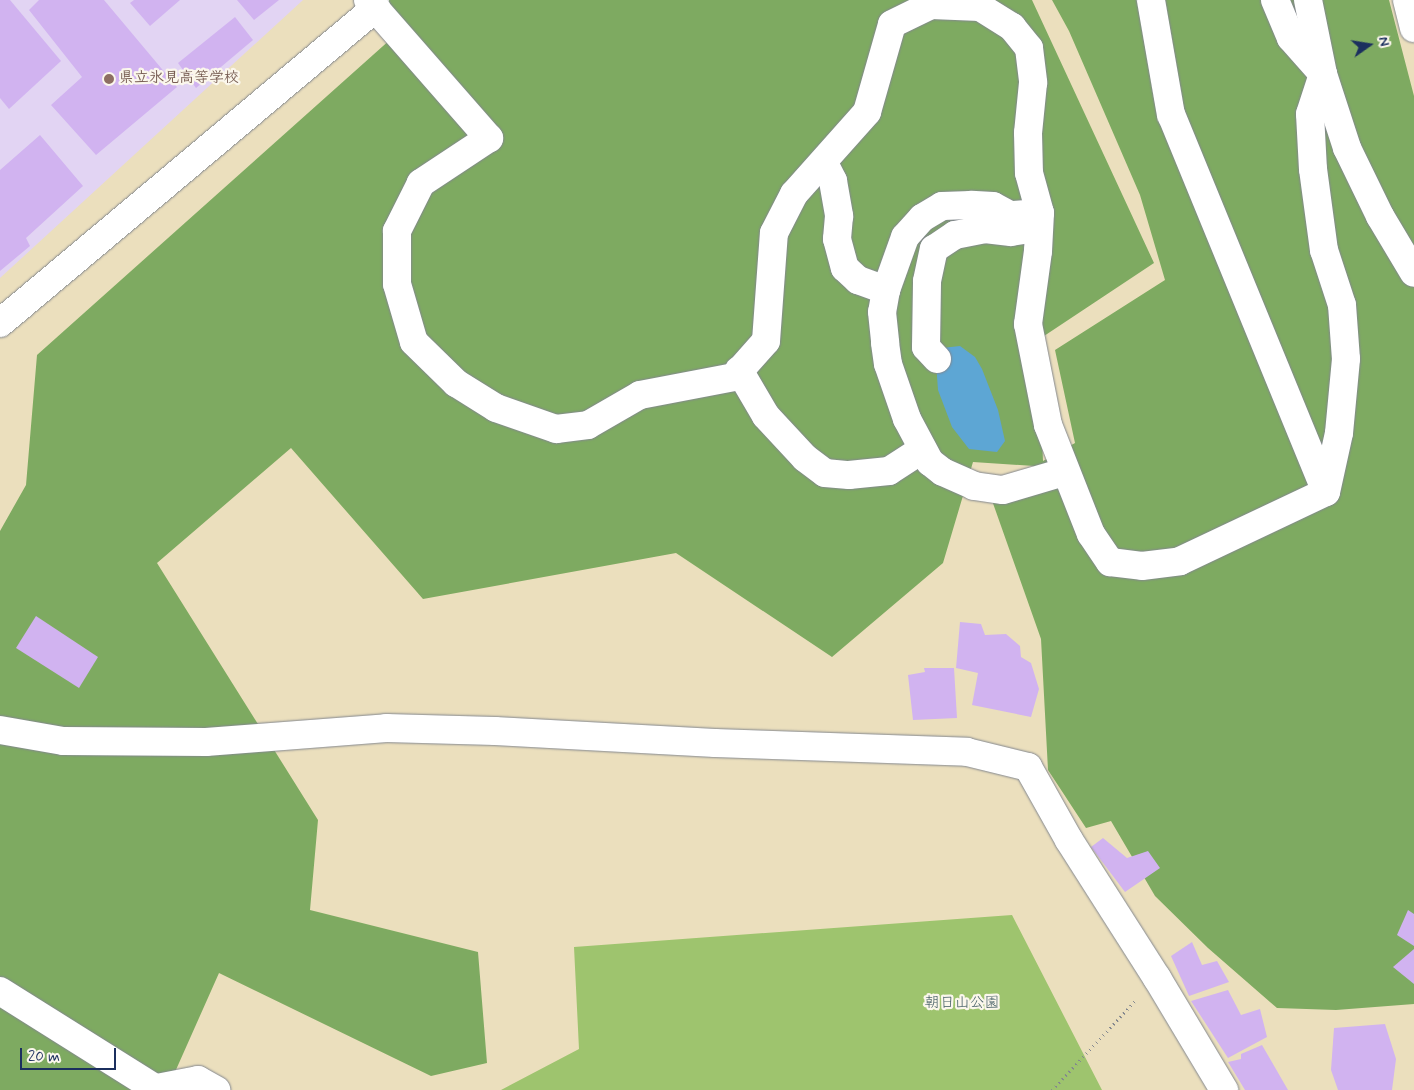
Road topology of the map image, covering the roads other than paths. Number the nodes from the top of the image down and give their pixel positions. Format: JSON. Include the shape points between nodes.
{"nodes":[{"id":1,"x":1151,"y":0,"type":"edge"},
{"id":2,"x":1274,"y":0,"type":"edge"},
{"id":3,"x":1308,"y":0,"type":"edge"},
{"id":4,"x":1407,"y":0,"type":"edge"},
{"id":5,"x":372,"y":4,"type":"edge"},
{"id":6,"x":1414,"y":28,"type":"edge"},
{"id":7,"x":1323,"y":74,"type":"junction"},
{"id":8,"x":824,"y":163,"type":"junction"},
{"id":9,"x":1040,"y":220,"type":"junction"},
{"id":10,"x":1414,"y":274,"type":"edge"},
{"id":11,"x":886,"y":290,"type":"junction"},
{"id":12,"x":0,"y":323,"type":"edge"},
{"id":13,"x":937,"y":359,"type":"dead end"},
{"id":14,"x":739,"y":370,"type":"junction"},
{"id":15,"x":923,"y":450,"type":"junction"},
{"id":16,"x":1064,"y":472,"type":"junction"},
{"id":17,"x":1326,"y":492,"type":"junction"},
{"id":18,"x":0,"y":730,"type":"edge"},
{"id":19,"x":0,"y":990,"type":"edge"},
{"id":20,"x":157,"y":1089,"type":"edge"},
{"id":21,"x":216,"y":1090,"type":"edge"},
{"id":22,"x":1224,"y":1090,"type":"edge"}],
"edges":[{"from":1,"to":17,"type":"street","via":[[1171,115]]},
{"from":2,"to":7,"type":"street","via":[[1291,38]]},
{"from":3,"to":7,"type":"street"},
{"from":4,"to":6,"type":"street"},
{"from":5,"to":12,"type":"street"},
{"from":5,"to":14,"type":"street","via":[[489,138],[421,183],[397,231],[397,284],[414,342],[420,348],[456,383],[496,408],[556,429],[588,425],[640,395],[734,377]]},
{"from":7,"to":10,"type":"street","via":[[1347,148],[1380,216]]},
{"from":7,"to":17,"type":"street","via":[[1310,114],[1313,169],[1324,250],[1342,305],[1346,359],[1339,433]]},
{"from":8,"to":9,"type":"street","via":[[867,112],[892,24],[931,4],[980,6],[1012,28],[1029,48],[1034,83],[1028,133],[1029,173]]},
{"from":8,"to":11,"type":"street","via":[[833,181],[839,216],[837,239],[845,268],[858,280]]},
{"from":8,"to":14,"type":"street","via":[[794,194],[774,233],[766,341]]},
{"from":9,"to":11,"type":"street","via":[[1010,214],[993,206],[942,206],[922,218],[905,237]]},
{"from":9,"to":13,"type":"street","via":[[1011,232],[985,229],[955,235],[934,249],[927,282],[926,347]]},
{"from":9,"to":16,"type":"street","via":[[1028,324],[1048,425]]},
{"from":11,"to":15,"type":"street","via":[[882,312],[888,364],[907,419]]},
{"from":14,"to":15,"type":"street","via":[[766,416],[805,458],[825,473],[849,475],[889,471]]},
{"from":15,"to":16,"type":"street","via":[[930,462],[943,472],[974,486],[1003,490]]},
{"from":16,"to":17,"type":"street","via":[[1091,534],[1110,562],[1142,566],[1180,562]]},
{"from":18,"to":22,"type":"street","via":[[63,740],[206,742],[386,728],[967,752],[1028,767],[1068,840]]},
{"from":19,"to":20,"type":"street"},
{"from":20,"to":21,"type":"street","via":[[198,1080]]}]}
